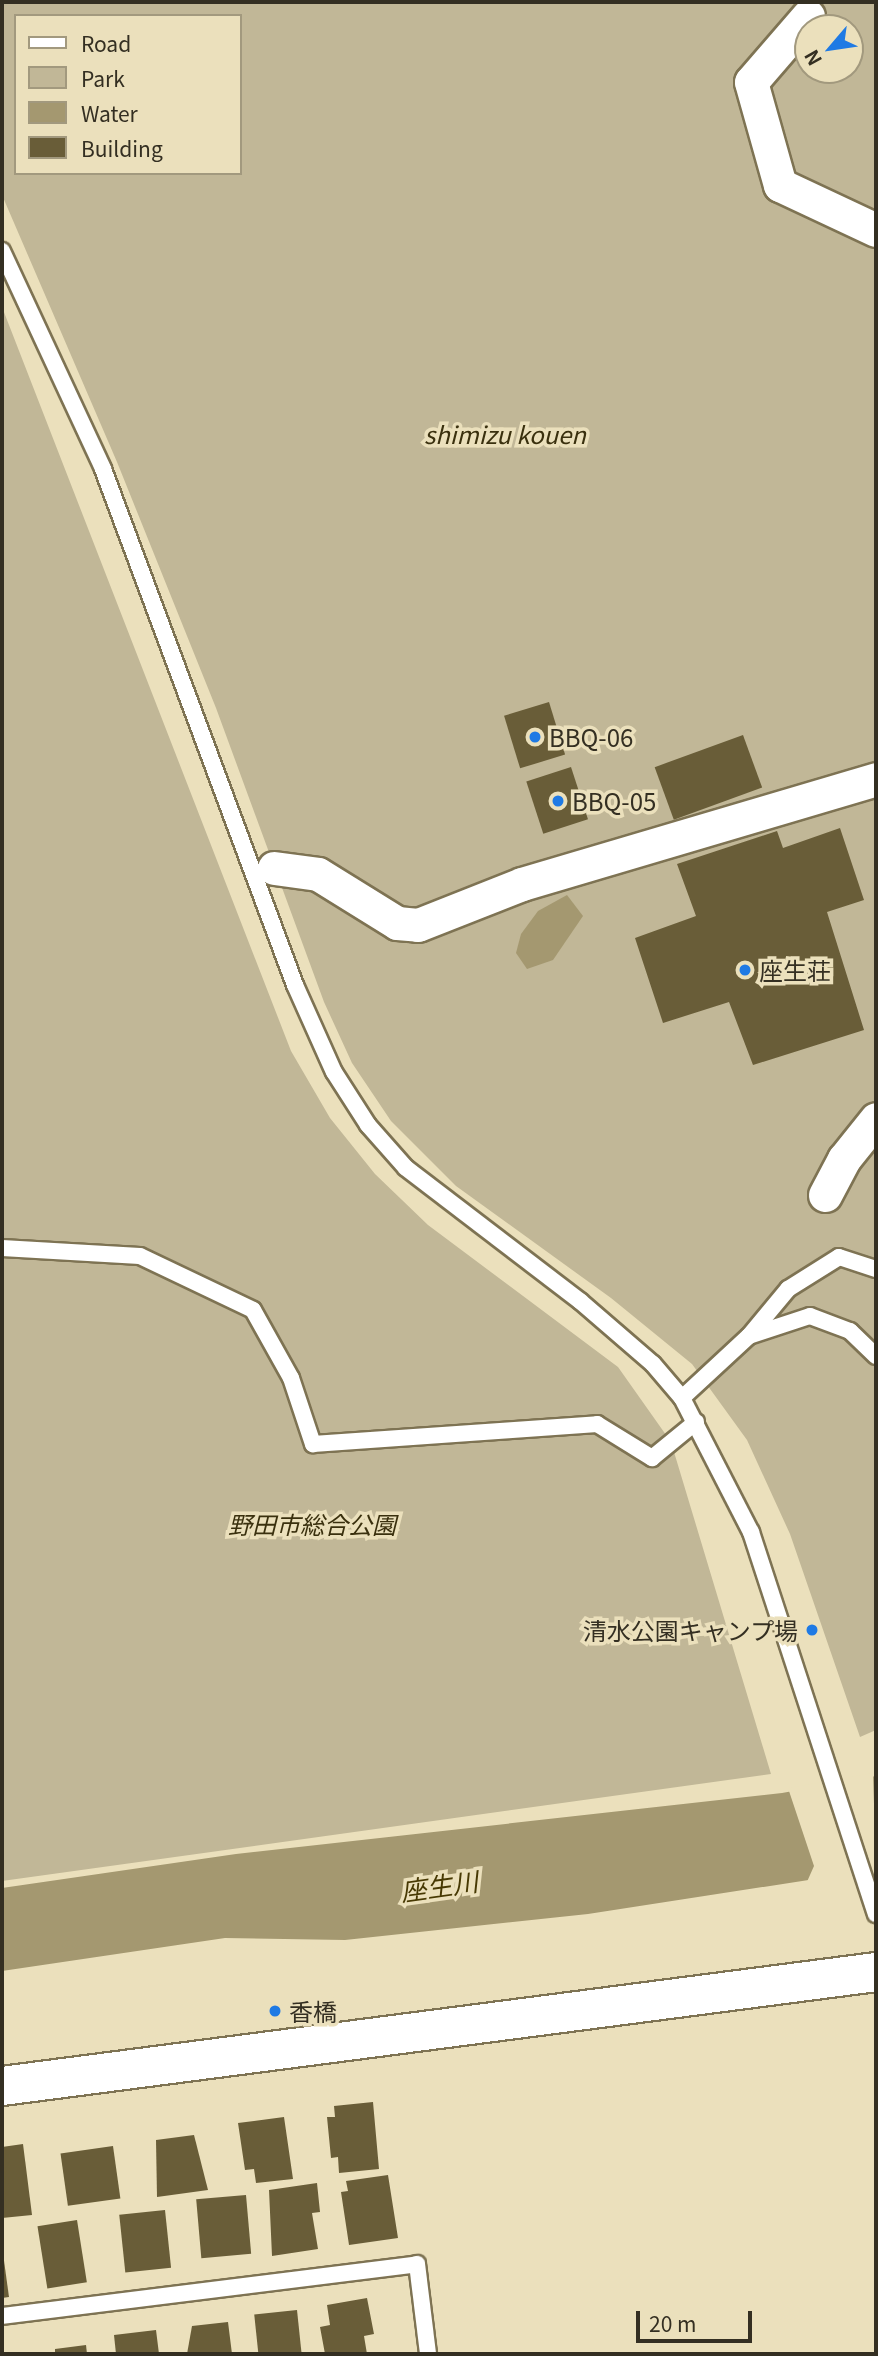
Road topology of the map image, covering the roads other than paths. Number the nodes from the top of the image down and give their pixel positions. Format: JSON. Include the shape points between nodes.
{"nodes":[{"id":1,"x":794,"y":32,"type":"edge"},
{"id":2,"x":876,"y":230,"type":"edge"},
{"id":3,"x":2,"y":251,"type":"edge"},
{"id":4,"x":876,"y":779,"type":"edge"},
{"id":5,"x":274,"y":869,"type":"dead end"},
{"id":6,"x":876,"y":1119,"type":"edge"},
{"id":7,"x":825,"y":1195,"type":"dead end"},
{"id":8,"x":2,"y":1248,"type":"edge"},
{"id":9,"x":876,"y":1269,"type":"edge"},
{"id":10,"x":749,"y":1336,"type":"junction"},
{"id":11,"x":876,"y":1356,"type":"edge"},
{"id":12,"x":682,"y":1398,"type":"junction"},
{"id":13,"x":696,"y":1422,"type":"junction"},
{"id":14,"x":876,"y":1914,"type":"edge"},
{"id":15,"x":876,"y":1972,"type":"edge"},
{"id":16,"x":2,"y":2086,"type":"edge"},
{"id":17,"x":2,"y":2316,"type":"edge"},
{"id":18,"x":428,"y":2354,"type":"edge"}],
"edges":[{"from":1,"to":2,"type":"street","via":[[751,82],[780,185]]},
{"from":3,"to":12,"type":"lane","via":[[103,469],[295,985],[334,1072],[368,1125],[406,1168],[580,1301],[653,1364]]},
{"from":4,"to":5,"type":"street","via":[[522,884],[418,925],[397,923],[318,874]]},
{"from":6,"to":7,"type":"street","via":[[844,1159]]},
{"from":8,"to":13,"type":"lane","via":[[140,1256],[254,1310],[291,1378],[313,1444],[597,1424],[652,1458]]},
{"from":9,"to":10,"type":"lane","via":[[839,1257],[789,1289]]},
{"from":10,"to":11,"type":"lane","via":[[810,1316],[850,1331]]},
{"from":10,"to":12,"type":"lane"},
{"from":12,"to":13,"type":"lane"},
{"from":13,"to":14,"type":"lane","via":[[751,1532]]},
{"from":15,"to":16,"type":"street"},
{"from":17,"to":18,"type":"lane","via":[[417,2264]]}]}
